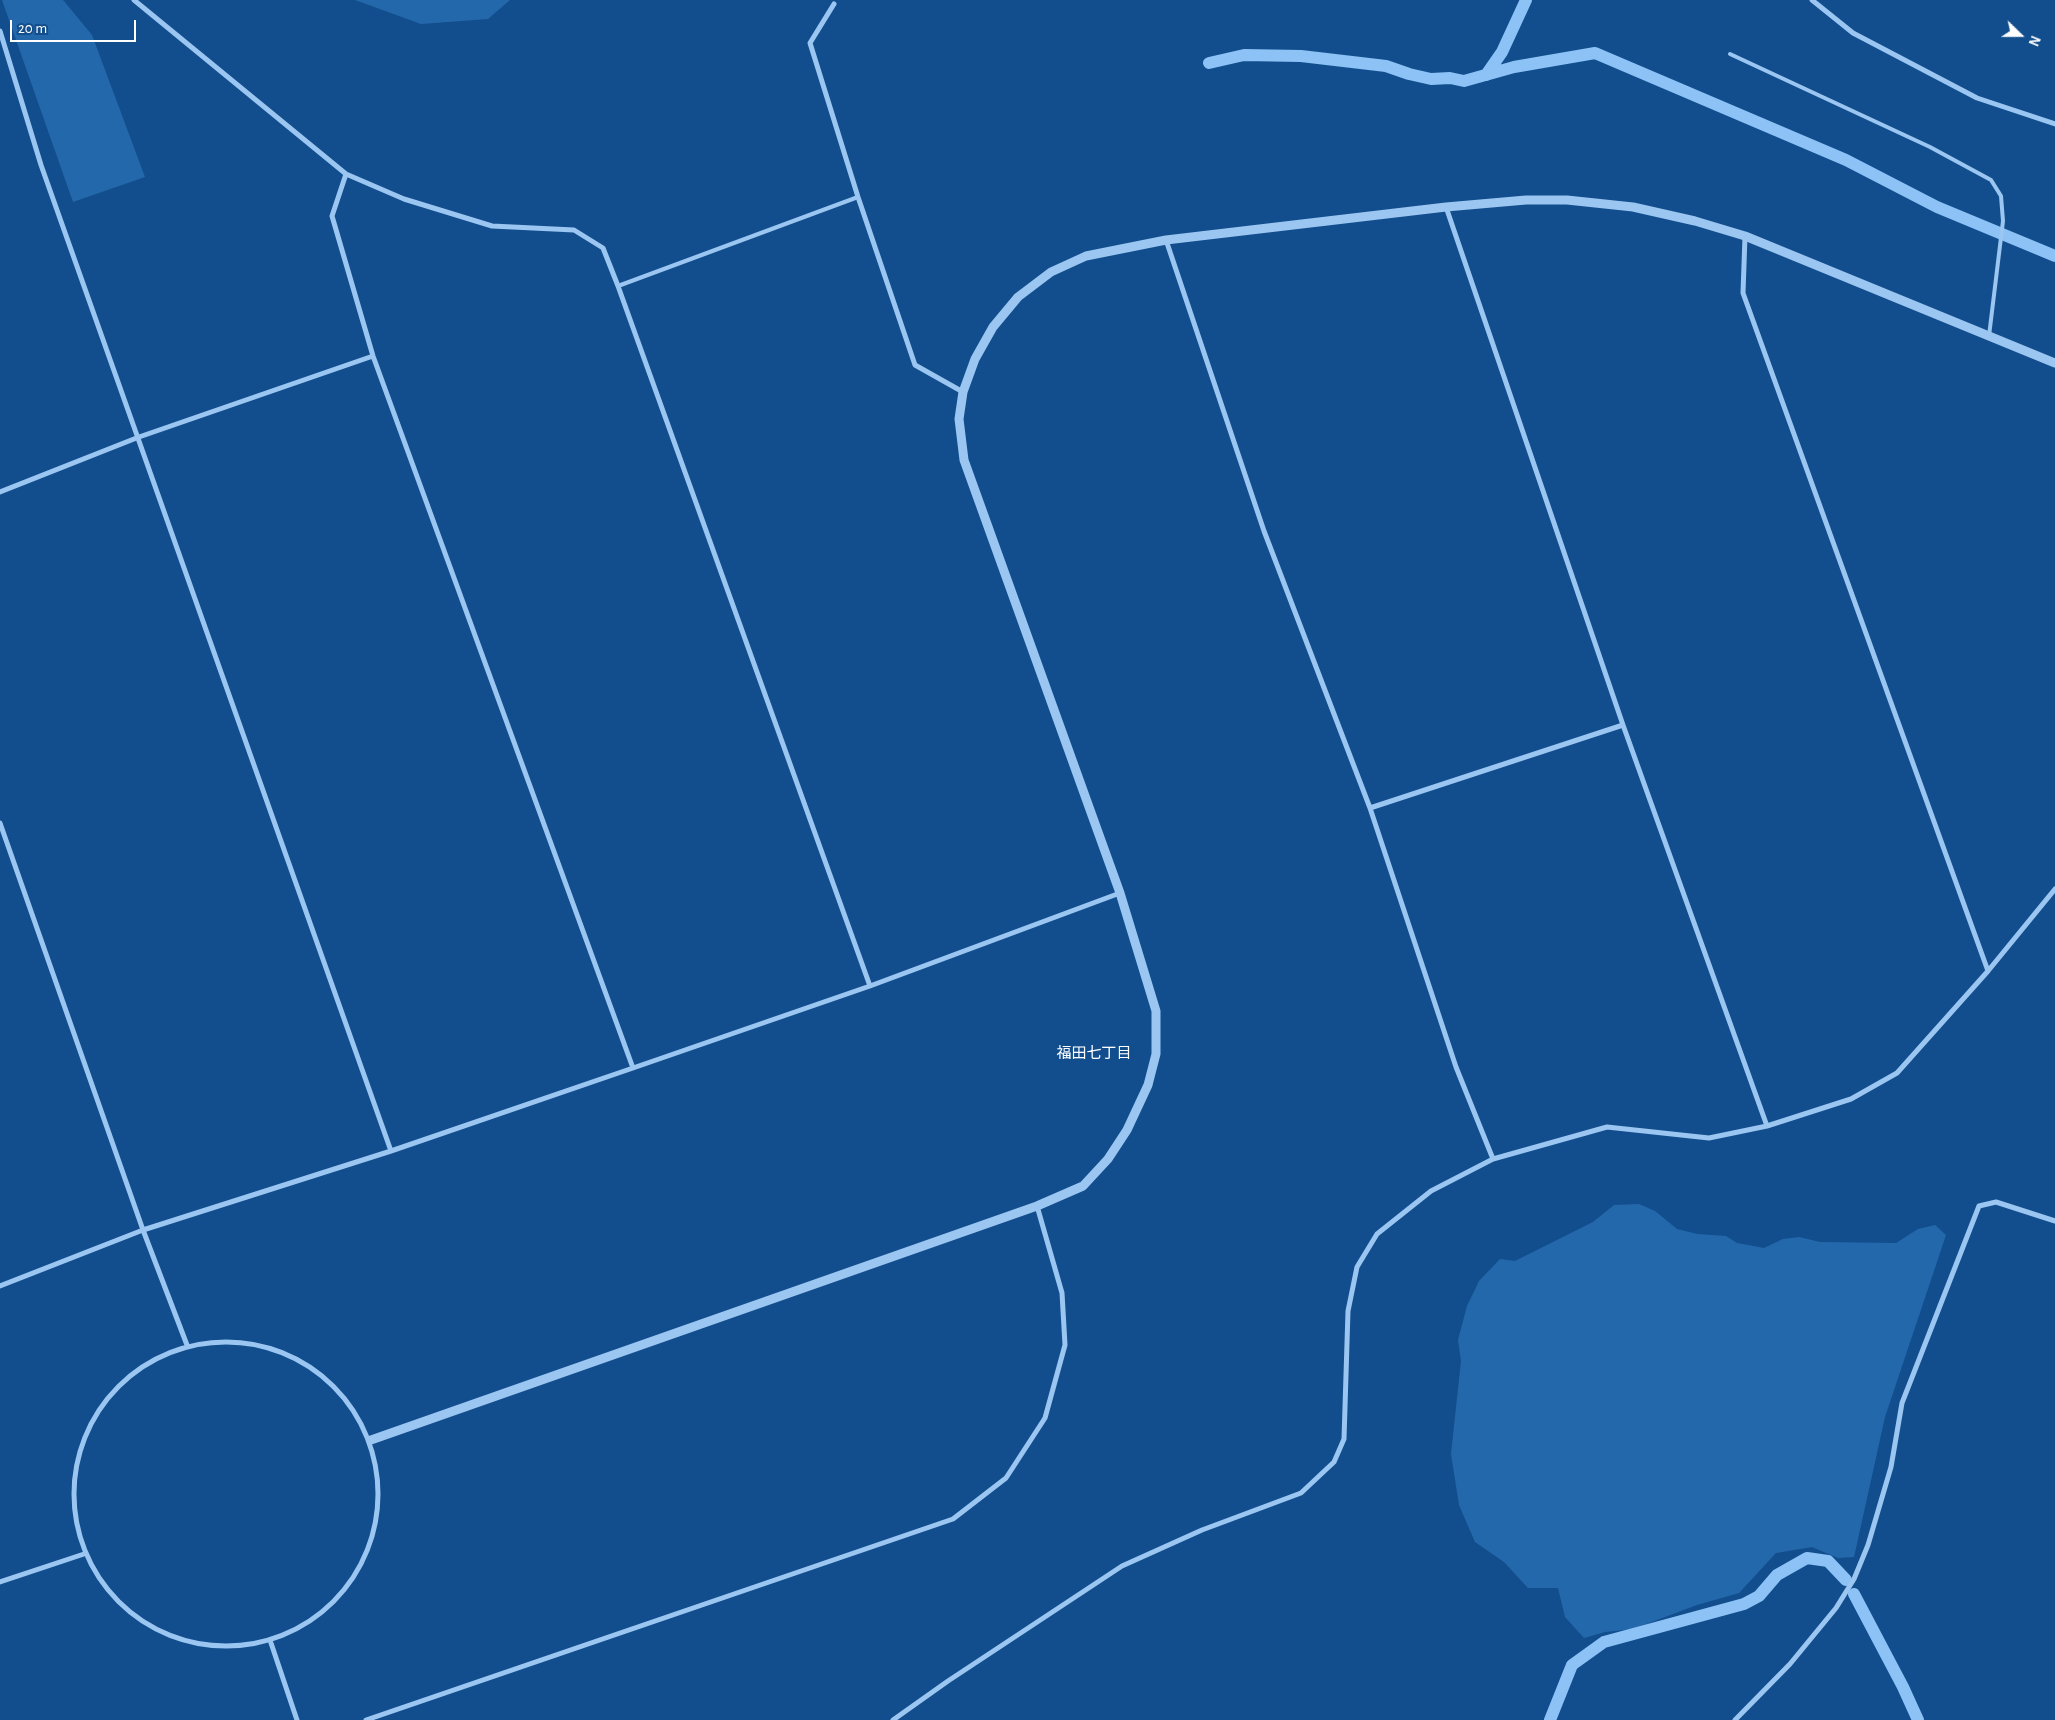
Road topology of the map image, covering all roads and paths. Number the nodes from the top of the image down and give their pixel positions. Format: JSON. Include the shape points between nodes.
{"nodes":[{"id":1,"x":134,"y":0,"type":"edge"},
{"id":2,"x":1812,"y":0,"type":"edge"},
{"id":3,"x":834,"y":4,"type":"dead end"},
{"id":4,"x":0,"y":31,"type":"edge"},
{"id":5,"x":1730,"y":54,"type":"dead end"},
{"id":6,"x":2055,"y":124,"type":"edge"},
{"id":7,"x":346,"y":174,"type":"junction"},
{"id":8,"x":858,"y":197,"type":"junction"},
{"id":9,"x":1446,"y":206,"type":"junction"},
{"id":10,"x":1745,"y":236,"type":"junction"},
{"id":11,"x":1166,"y":240,"type":"junction"},
{"id":12,"x":618,"y":286,"type":"junction"},
{"id":13,"x":1989,"y":336,"type":"junction"},
{"id":14,"x":373,"y":356,"type":"junction"},
{"id":15,"x":2055,"y":362,"type":"edge"},
{"id":16,"x":963,"y":392,"type":"junction"},
{"id":17,"x":139,"y":437,"type":"junction"},
{"id":18,"x":0,"y":492,"type":"edge"},
{"id":19,"x":1623,"y":724,"type":"junction"},
{"id":20,"x":1370,"y":808,"type":"junction"},
{"id":21,"x":0,"y":823,"type":"edge"},
{"id":22,"x":2055,"y":889,"type":"edge"},
{"id":23,"x":1120,"y":893,"type":"junction"},
{"id":24,"x":1988,"y":971,"type":"junction"},
{"id":25,"x":870,"y":986,"type":"junction"},
{"id":26,"x":633,"y":1068,"type":"junction"},
{"id":27,"x":1767,"y":1126,"type":"junction"},
{"id":28,"x":391,"y":1150,"type":"junction"},
{"id":29,"x":1492,"y":1159,"type":"junction"},
{"id":30,"x":1037,"y":1206,"type":"junction"},
{"id":31,"x":2055,"y":1222,"type":"edge"},
{"id":32,"x":143,"y":1230,"type":"junction"},
{"id":33,"x":0,"y":1286,"type":"edge"},
{"id":34,"x":187,"y":1345,"type":"junction"},
{"id":35,"x":371,"y":1440,"type":"junction"},
{"id":36,"x":84,"y":1554,"type":"junction"},
{"id":37,"x":0,"y":1582,"type":"edge"},
{"id":38,"x":271,"y":1642,"type":"junction"},
{"id":39,"x":296,"y":1720,"type":"edge"},
{"id":40,"x":366,"y":1720,"type":"edge"},
{"id":41,"x":893,"y":1720,"type":"edge"},
{"id":42,"x":1736,"y":1720,"type":"edge"}],
"edges":[{"from":1,"to":7,"type":"street"},
{"from":2,"to":6,"type":"street","via":[[1853,33],[1977,98]]},
{"from":3,"to":8,"type":"street","via":[[810,42]]},
{"from":4,"to":17,"type":"street","via":[[41,164]]},
{"from":5,"to":13,"type":"lane","via":[[1930,147],[1991,180],[2000,196],[2003,221]]},
{"from":7,"to":12,"type":"street","via":[[404,199],[492,226],[574,230],[603,248]]},
{"from":7,"to":14,"type":"street","via":[[332,216]]},
{"from":8,"to":12,"type":"lane"},
{"from":8,"to":16,"type":"street","via":[[915,365]]},
{"from":9,"to":10,"type":"street","via":[[1567,200],[1633,207]]},
{"from":9,"to":11,"type":"street"},
{"from":9,"to":19,"type":"street"},
{"from":10,"to":13,"type":"street"},
{"from":10,"to":24,"type":"street","via":[[1743,293]]},
{"from":11,"to":16,"type":"street","via":[[1086,256],[1044,277],[1018,297],[994,327],[976,358]]},
{"from":11,"to":20,"type":"street","via":[[1264,531]]},
{"from":12,"to":25,"type":"street"},
{"from":13,"to":15,"type":"street"},
{"from":14,"to":17,"type":"street"},
{"from":14,"to":26,"type":"street"},
{"from":16,"to":23,"type":"street","via":[[959,419],[964,460]]},
{"from":17,"to":18,"type":"street"},
{"from":17,"to":28,"type":"street"},
{"from":19,"to":20,"type":"street"},
{"from":19,"to":27,"type":"street"},
{"from":20,"to":29,"type":"street","via":[[1456,1067]]},
{"from":21,"to":32,"type":"street"},
{"from":22,"to":24,"type":"street"},
{"from":23,"to":25,"type":"street"},
{"from":23,"to":30,"type":"street","via":[[1156,1011],[1156,1054],[1148,1085],[1127,1130],[1108,1159],[1083,1186]]},
{"from":24,"to":27,"type":"street","via":[[1897,1073],[1851,1099]]},
{"from":25,"to":26,"type":"street"},
{"from":26,"to":28,"type":"street"},
{"from":27,"to":29,"type":"street","via":[[1709,1138],[1607,1127]]},
{"from":28,"to":32,"type":"street"},
{"from":29,"to":41,"type":"street","via":[[1431,1191],[1377,1234],[1357,1267],[1348,1311],[1344,1439],[1334,1462],[1301,1493],[1202,1530],[1122,1566]]},
{"from":30,"to":35,"type":"street"},
{"from":30,"to":40,"type":"street","via":[[1062,1293],[1065,1346],[1040,1426],[1006,1478],[953,1520]]},
{"from":31,"to":42,"type":"street","via":[[1996,1202],[1979,1206],[1902,1403],[1891,1468],[1868,1545],[1854,1579],[1836,1608],[1790,1664]]},
{"from":32,"to":33,"type":"street"},
{"from":32,"to":34,"type":"street"},
{"from":34,"to":35,"type":"street","via":[[243,1340],[299,1358],[344,1393]]},
{"from":34,"to":36,"type":"street","via":[[140,1366],[86,1428],[72,1490]]},
{"from":35,"to":38,"type":"street","via":[[377,1526],[353,1581],[318,1619]]},
{"from":36,"to":37,"type":"street"},
{"from":36,"to":38,"type":"street","via":[[116,1603],[159,1634],[209,1648]]},
{"from":38,"to":39,"type":"street"}]}
